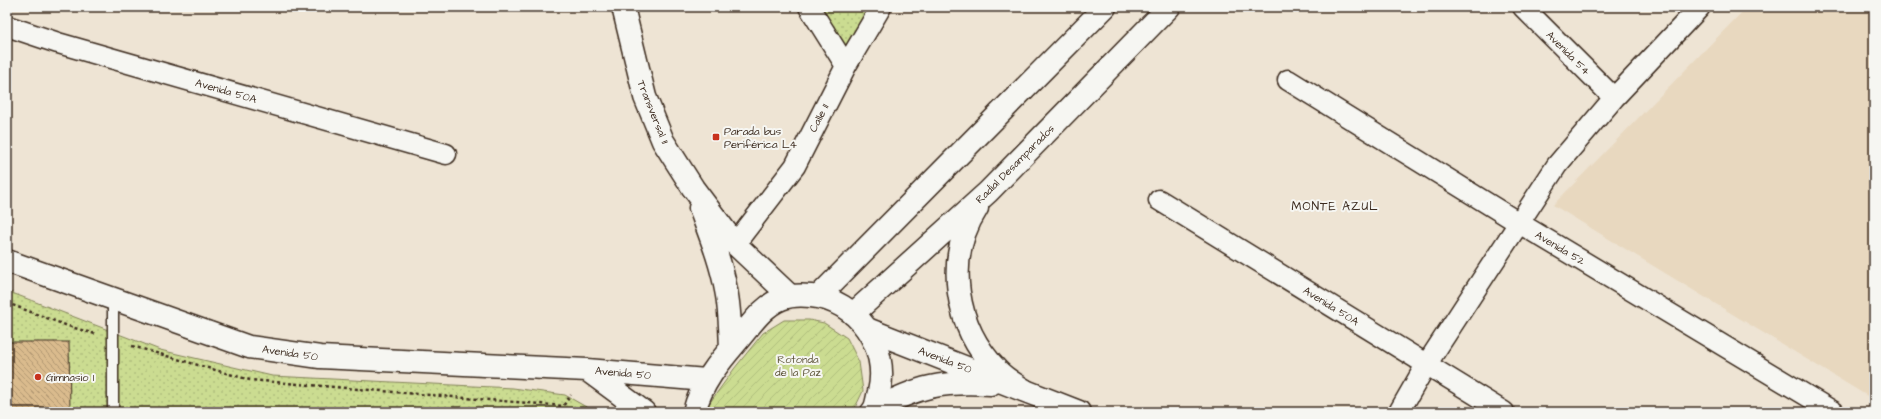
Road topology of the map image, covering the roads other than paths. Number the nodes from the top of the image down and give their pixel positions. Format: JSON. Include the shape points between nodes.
{"nodes":[{"id":1,"x":623,"y":7,"type":"edge"},
{"id":2,"x":810,"y":7,"type":"edge"},
{"id":3,"x":881,"y":7,"type":"edge"},
{"id":4,"x":1105,"y":7,"type":"edge"},
{"id":5,"x":1169,"y":7,"type":"edge"},
{"id":6,"x":1523,"y":7,"type":"edge"},
{"id":7,"x":1700,"y":7,"type":"edge"},
{"id":8,"x":7,"y":26,"type":"edge"},
{"id":9,"x":846,"y":66,"type":"junction"},
{"id":10,"x":1288,"y":80,"type":"dead end"},
{"id":11,"x":1614,"y":98,"type":"junction"},
{"id":12,"x":446,"y":154,"type":"dead end"},
{"id":13,"x":693,"y":188,"type":"junction"},
{"id":14,"x":988,"y":192,"type":"junction"},
{"id":15,"x":1158,"y":200,"type":"dead end"},
{"id":16,"x":1518,"y":223,"type":"junction"},
{"id":17,"x":735,"y":244,"type":"junction"},
{"id":18,"x":7,"y":261,"type":"edge"},
{"id":19,"x":790,"y":296,"type":"junction"},
{"id":20,"x":818,"y":297,"type":"junction"},
{"id":21,"x":113,"y":299,"type":"junction"},
{"id":22,"x":860,"y":322,"type":"junction"},
{"id":23,"x":731,"y":348,"type":"junction"},
{"id":24,"x":1426,"y":365,"type":"junction"},
{"id":25,"x":587,"y":370,"type":"junction"},
{"id":26,"x":706,"y":380,"type":"junction"},
{"id":27,"x":1024,"y":390,"type":"junction"},
{"id":28,"x":873,"y":411,"type":"edge"},
{"id":29,"x":113,"y":412,"type":"edge"},
{"id":30,"x":644,"y":412,"type":"edge"},
{"id":31,"x":694,"y":412,"type":"edge"},
{"id":32,"x":1078,"y":412,"type":"edge"},
{"id":33,"x":1399,"y":412,"type":"edge"},
{"id":34,"x":1504,"y":412,"type":"edge"},
{"id":35,"x":1834,"y":412,"type":"edge"}],
"edges":[{"from":1,"to":13,"type":"street","name":"Transversal 11","via":[[645,97],[663,141]]},
{"from":2,"to":9,"type":"street"},
{"from":3,"to":9,"type":"street","name":"Calle 11"},
{"from":4,"to":20,"type":"street"},
{"from":5,"to":14,"type":"street","name":"Radial Desamparados"},
{"from":6,"to":11,"type":"street","name":"Avenida 54"},
{"from":7,"to":11,"type":"street"},
{"from":8,"to":12,"type":"street","name":"Avenida 50A","via":[[58,43]]},
{"from":9,"to":17,"type":"street","name":"Calle 11","via":[[795,166]]},
{"from":10,"to":16,"type":"street","name":"Avenida 52"},
{"from":11,"to":16,"type":"street","via":[[1557,164]]},
{"from":13,"to":17,"type":"street","name":"Transversal 11"},
{"from":13,"to":23,"type":"street","name":"Transversal 11","via":[[719,261],[726,290]]},
{"from":14,"to":22,"type":"street","name":"Radial Desamparados"},
{"from":14,"to":27,"type":"street","via":[[970,220],[959,250],[959,296],[963,315],[977,345],[997,371]]},
{"from":15,"to":24,"type":"street","name":"Avenida 50A"},
{"from":16,"to":24,"type":"street"},
{"from":16,"to":35,"type":"street","name":"Avenida 52"},
{"from":17,"to":19,"type":"street","name":"Transversal 11"},
{"from":18,"to":21,"type":"street","name":"Avenida 50"},
{"from":19,"to":20,"type":"street"},
{"from":19,"to":23,"type":"street","via":[[768,307]]},
{"from":20,"to":22,"type":"street","via":[[837,304]]},
{"from":21,"to":25,"type":"street","name":"Avenida 50","via":[[256,348],[320,357]]},
{"from":21,"to":29,"type":"lane"},
{"from":22,"to":27,"type":"street","name":"Avenida 50"},
{"from":22,"to":28,"type":"street","via":[[879,355],[880,386]]},
{"from":23,"to":26,"type":"street"},
{"from":24,"to":33,"type":"street"},
{"from":24,"to":34,"type":"street","name":"Avenida 50A"},
{"from":25,"to":26,"type":"street","name":"Avenida 50"},
{"from":25,"to":30,"type":"street","name":"Avenida 50"},
{"from":26,"to":31,"type":"street"},
{"from":27,"to":28,"type":"street","name":"Avenida 50","via":[[962,382],[931,386],[902,395]]},
{"from":27,"to":32,"type":"street","name":"Avenida 50"}]}
